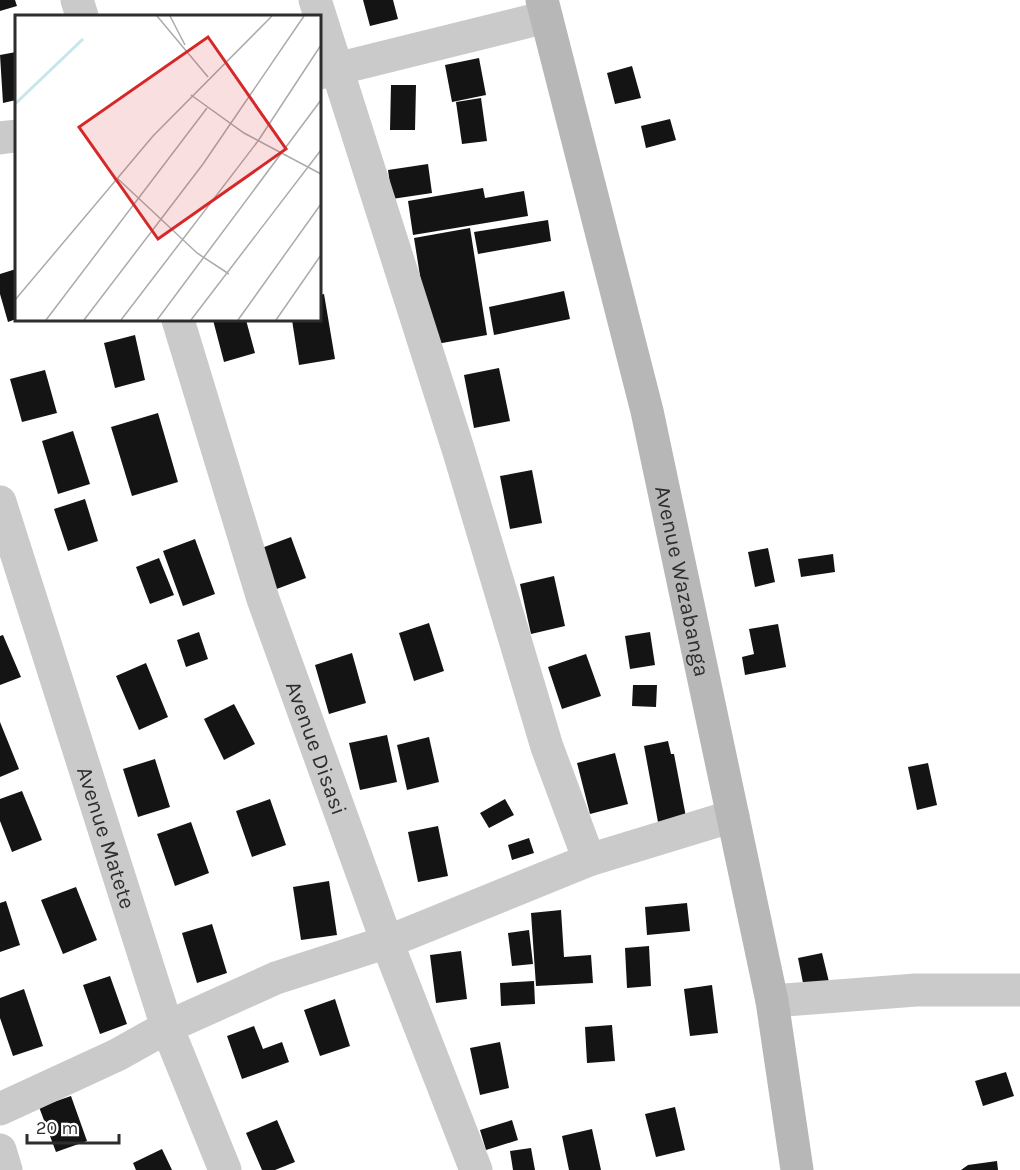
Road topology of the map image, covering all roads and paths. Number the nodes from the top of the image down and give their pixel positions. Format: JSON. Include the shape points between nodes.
{"nodes":[{"id":1,"x":77,"y":0,"type":"edge"},
{"id":2,"x":315,"y":0,"type":"edge"},
{"id":3,"x":544,"y":8,"type":"edge"},
{"id":4,"x":82,"y":15,"type":"edge"},
{"id":5,"x":318,"y":15,"type":"edge"},
{"id":6,"x":321,"y":33,"type":"edge"},
{"id":7,"x":328,"y":71,"type":"edge"},
{"id":8,"x":15,"y":136,"type":"edge"},
{"id":9,"x":0,"y":138,"type":"edge"},
{"id":10,"x":178,"y":321,"type":"edge"},
{"id":11,"x":0,"y":502,"type":"edge"},
{"id":12,"x":733,"y":816,"type":"junction"},
{"id":13,"x":589,"y":860,"type":"junction"},
{"id":14,"x":387,"y":942,"type":"junction"},
{"id":15,"x":1020,"y":990,"type":"edge"},
{"id":16,"x":772,"y":1001,"type":"junction"},
{"id":17,"x":167,"y":1027,"type":"junction"},
{"id":18,"x":0,"y":1109,"type":"edge"},
{"id":19,"x":0,"y":1150,"type":"edge"},
{"id":20,"x":6,"y":1170,"type":"edge"},
{"id":21,"x":225,"y":1170,"type":"edge"},
{"id":22,"x":476,"y":1170,"type":"edge"},
{"id":23,"x":797,"y":1170,"type":"edge"}],
"edges":[{"from":1,"to":4,"type":"street"},
{"from":2,"to":5,"type":"street"},
{"from":3,"to":7,"type":"street"},
{"from":3,"to":12,"type":"main road","name":"Avenue Wazabanga","via":[[647,411]]},
{"from":6,"to":7,"type":"street"},
{"from":7,"to":13,"type":"street","via":[[459,452],[547,747]]},
{"from":8,"to":9,"type":"street"},
{"from":10,"to":14,"type":"street","name":"Avenue Disasi","via":[[263,599]]},
{"from":11,"to":17,"type":"street","name":"Avenue Matete"},
{"from":12,"to":13,"type":"street"},
{"from":12,"to":16,"type":"main road","name":"Avenue Wazabanga"},
{"from":13,"to":14,"type":"street"},
{"from":14,"to":17,"type":"street","via":[[276,978]]},
{"from":14,"to":22,"type":"street","name":"Avenue Disasi"},
{"from":15,"to":16,"type":"street","via":[[915,990]]},
{"from":16,"to":23,"type":"main road","name":"Avenue Wazabanga"},
{"from":17,"to":18,"type":"street","via":[[117,1055]]},
{"from":17,"to":21,"type":"street","name":"Avenue Matete"},
{"from":19,"to":20,"type":"street"}]}
